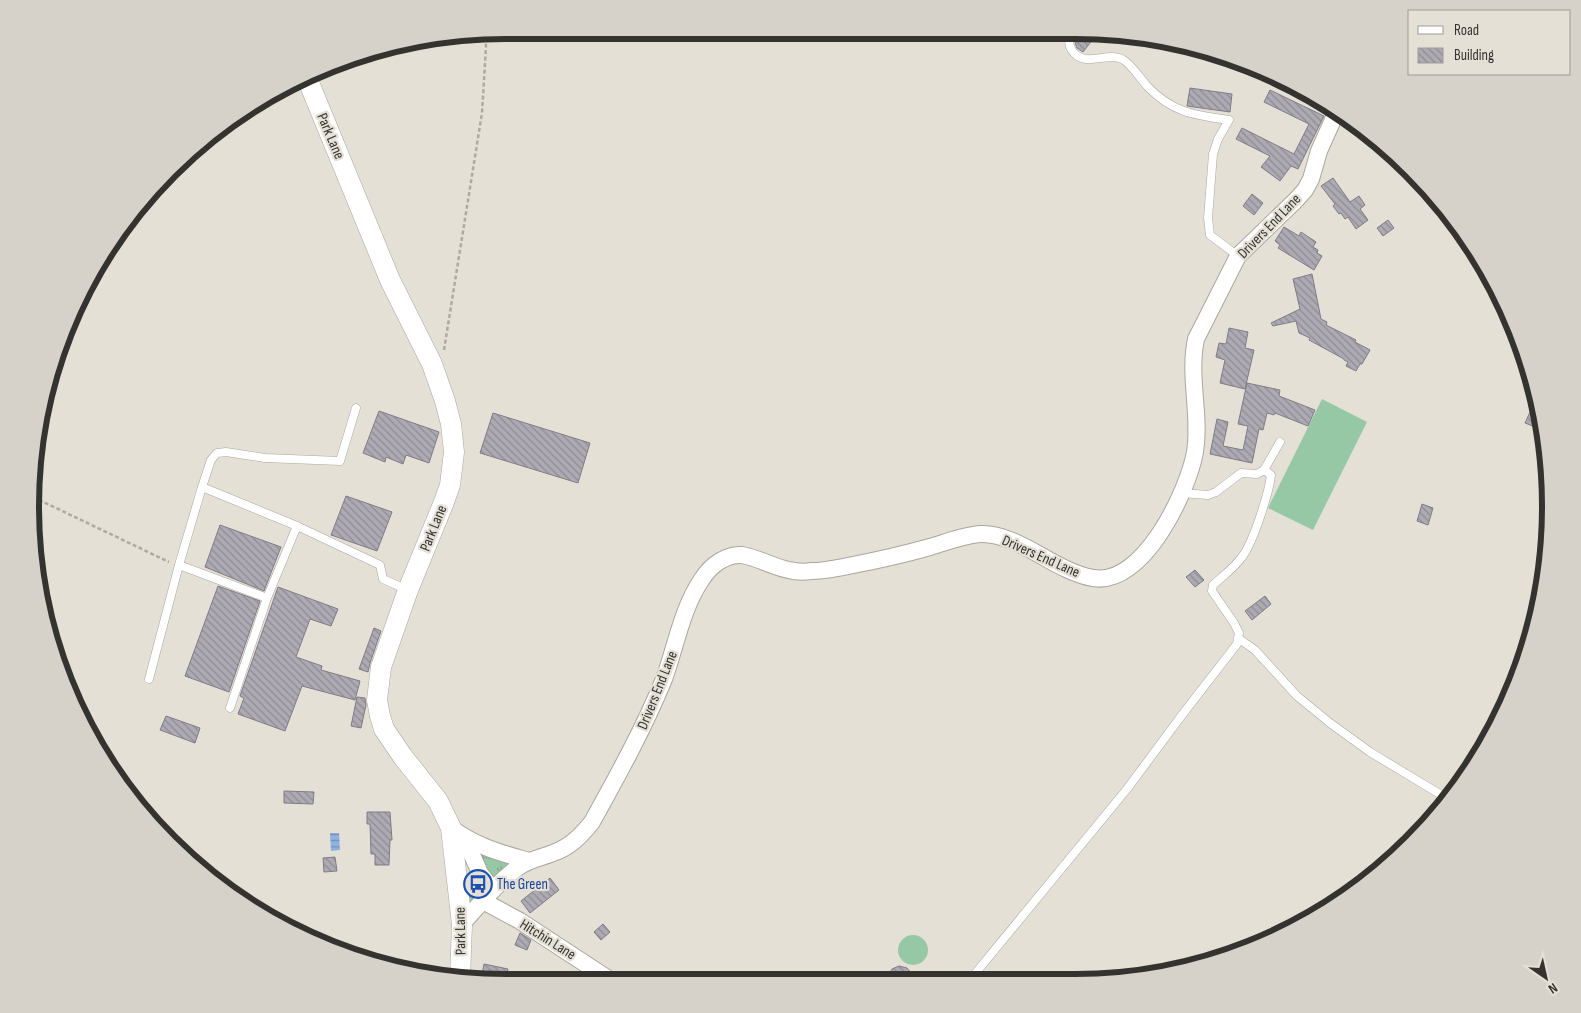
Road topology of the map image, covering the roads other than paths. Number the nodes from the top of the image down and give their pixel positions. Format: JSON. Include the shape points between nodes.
{"nodes":[{"id":1,"x":1070,"y":39,"type":"dead end"},
{"id":2,"x":309,"y":83,"type":"edge"},
{"id":3,"x":1334,"y":118,"type":"edge"},
{"id":4,"x":1238,"y":256,"type":"junction"},
{"id":5,"x":356,"y":408,"type":"dead end"},
{"id":6,"x":1280,"y":442,"type":"dead end"},
{"id":7,"x":1264,"y":470,"type":"junction"},
{"id":8,"x":202,"y":487,"type":"junction"},
{"id":9,"x":1181,"y":493,"type":"junction"},
{"id":10,"x":297,"y":526,"type":"junction"},
{"id":11,"x":179,"y":565,"type":"junction"},
{"id":12,"x":408,"y":590,"type":"junction"},
{"id":13,"x":267,"y":598,"type":"junction"},
{"id":14,"x":1238,"y":638,"type":"junction"},
{"id":15,"x":148,"y":679,"type":"dead end"},
{"id":16,"x":230,"y":708,"type":"dead end"},
{"id":17,"x":1442,"y":796,"type":"edge"},
{"id":18,"x":458,"y":833,"type":"junction"},
{"id":19,"x":529,"y":861,"type":"junction"},
{"id":20,"x":480,"y":873,"type":"junction"},
{"id":21,"x":457,"y":878,"type":"junction"},
{"id":22,"x":488,"y":896,"type":"junction"},
{"id":23,"x":462,"y":924,"type":"junction"},
{"id":24,"x":460,"y":971,"type":"edge"},
{"id":25,"x":601,"y":974,"type":"edge"},
{"id":26,"x":975,"y":974,"type":"edge"}],
"edges":[{"from":1,"to":4,"type":"lane","via":[[1070,48],[1083,59],[1123,59],[1167,104],[1179,110],[1228,120],[1213,154],[1208,218],[1210,235]]},
{"from":2,"to":12,"type":"street","name":"Park Lane","via":[[390,280],[432,364],[451,424],[454,452],[450,485]]},
{"from":3,"to":4,"type":"street","name":"Drivers End Lane","via":[[1305,190]]},
{"from":4,"to":9,"type":"street","name":"Drivers End Lane","via":[[1196,339],[1193,354],[1195,452]]},
{"from":5,"to":8,"type":"lane","via":[[340,460],[217,453],[211,460]]},
{"from":6,"to":7,"type":"lane"},
{"from":7,"to":9,"type":"lane","via":[[1257,474],[1241,473],[1213,494]]},
{"from":7,"to":14,"type":"lane","via":[[1271,475],[1270,488],[1249,546],[1212,590],[1234,623]]},
{"from":8,"to":10,"type":"lane"},
{"from":8,"to":11,"type":"lane"},
{"from":9,"to":19,"type":"street","name":"Drivers End Lane","via":[[1163,531],[1144,555],[1117,574],[1099,579],[1072,572],[1013,542],[989,534],[886,559],[814,572],[789,570],[742,555],[720,560],[696,589],[645,724],[592,822],[573,842]]},
{"from":10,"to":12,"type":"lane","via":[[380,565],[384,579]]},
{"from":10,"to":13,"type":"lane"},
{"from":11,"to":13,"type":"lane"},
{"from":11,"to":15,"type":"lane"},
{"from":12,"to":18,"type":"street","name":"Park Lane","via":[[382,667],[377,700],[380,716],[384,729]]},
{"from":13,"to":16,"type":"lane"},
{"from":14,"to":17,"type":"lane","via":[[1255,650],[1297,696],[1330,724]]},
{"from":14,"to":26,"type":"lane","via":[[1237,644],[1127,789]]},
{"from":18,"to":19,"type":"street","via":[[497,852]]},
{"from":18,"to":20,"type":"street"},
{"from":18,"to":21,"type":"street","name":"Park Lane"},
{"from":19,"to":22,"type":"street","name":"Drivers End Lane"},
{"from":20,"to":21,"type":"street"},
{"from":20,"to":22,"type":"street"},
{"from":21,"to":23,"type":"street","name":"Park Lane"},
{"from":22,"to":23,"type":"street","name":"Drivers End Lane"},
{"from":22,"to":25,"type":"street","name":"Hitchin Lane"},
{"from":23,"to":24,"type":"street","name":"Park Lane"}]}
